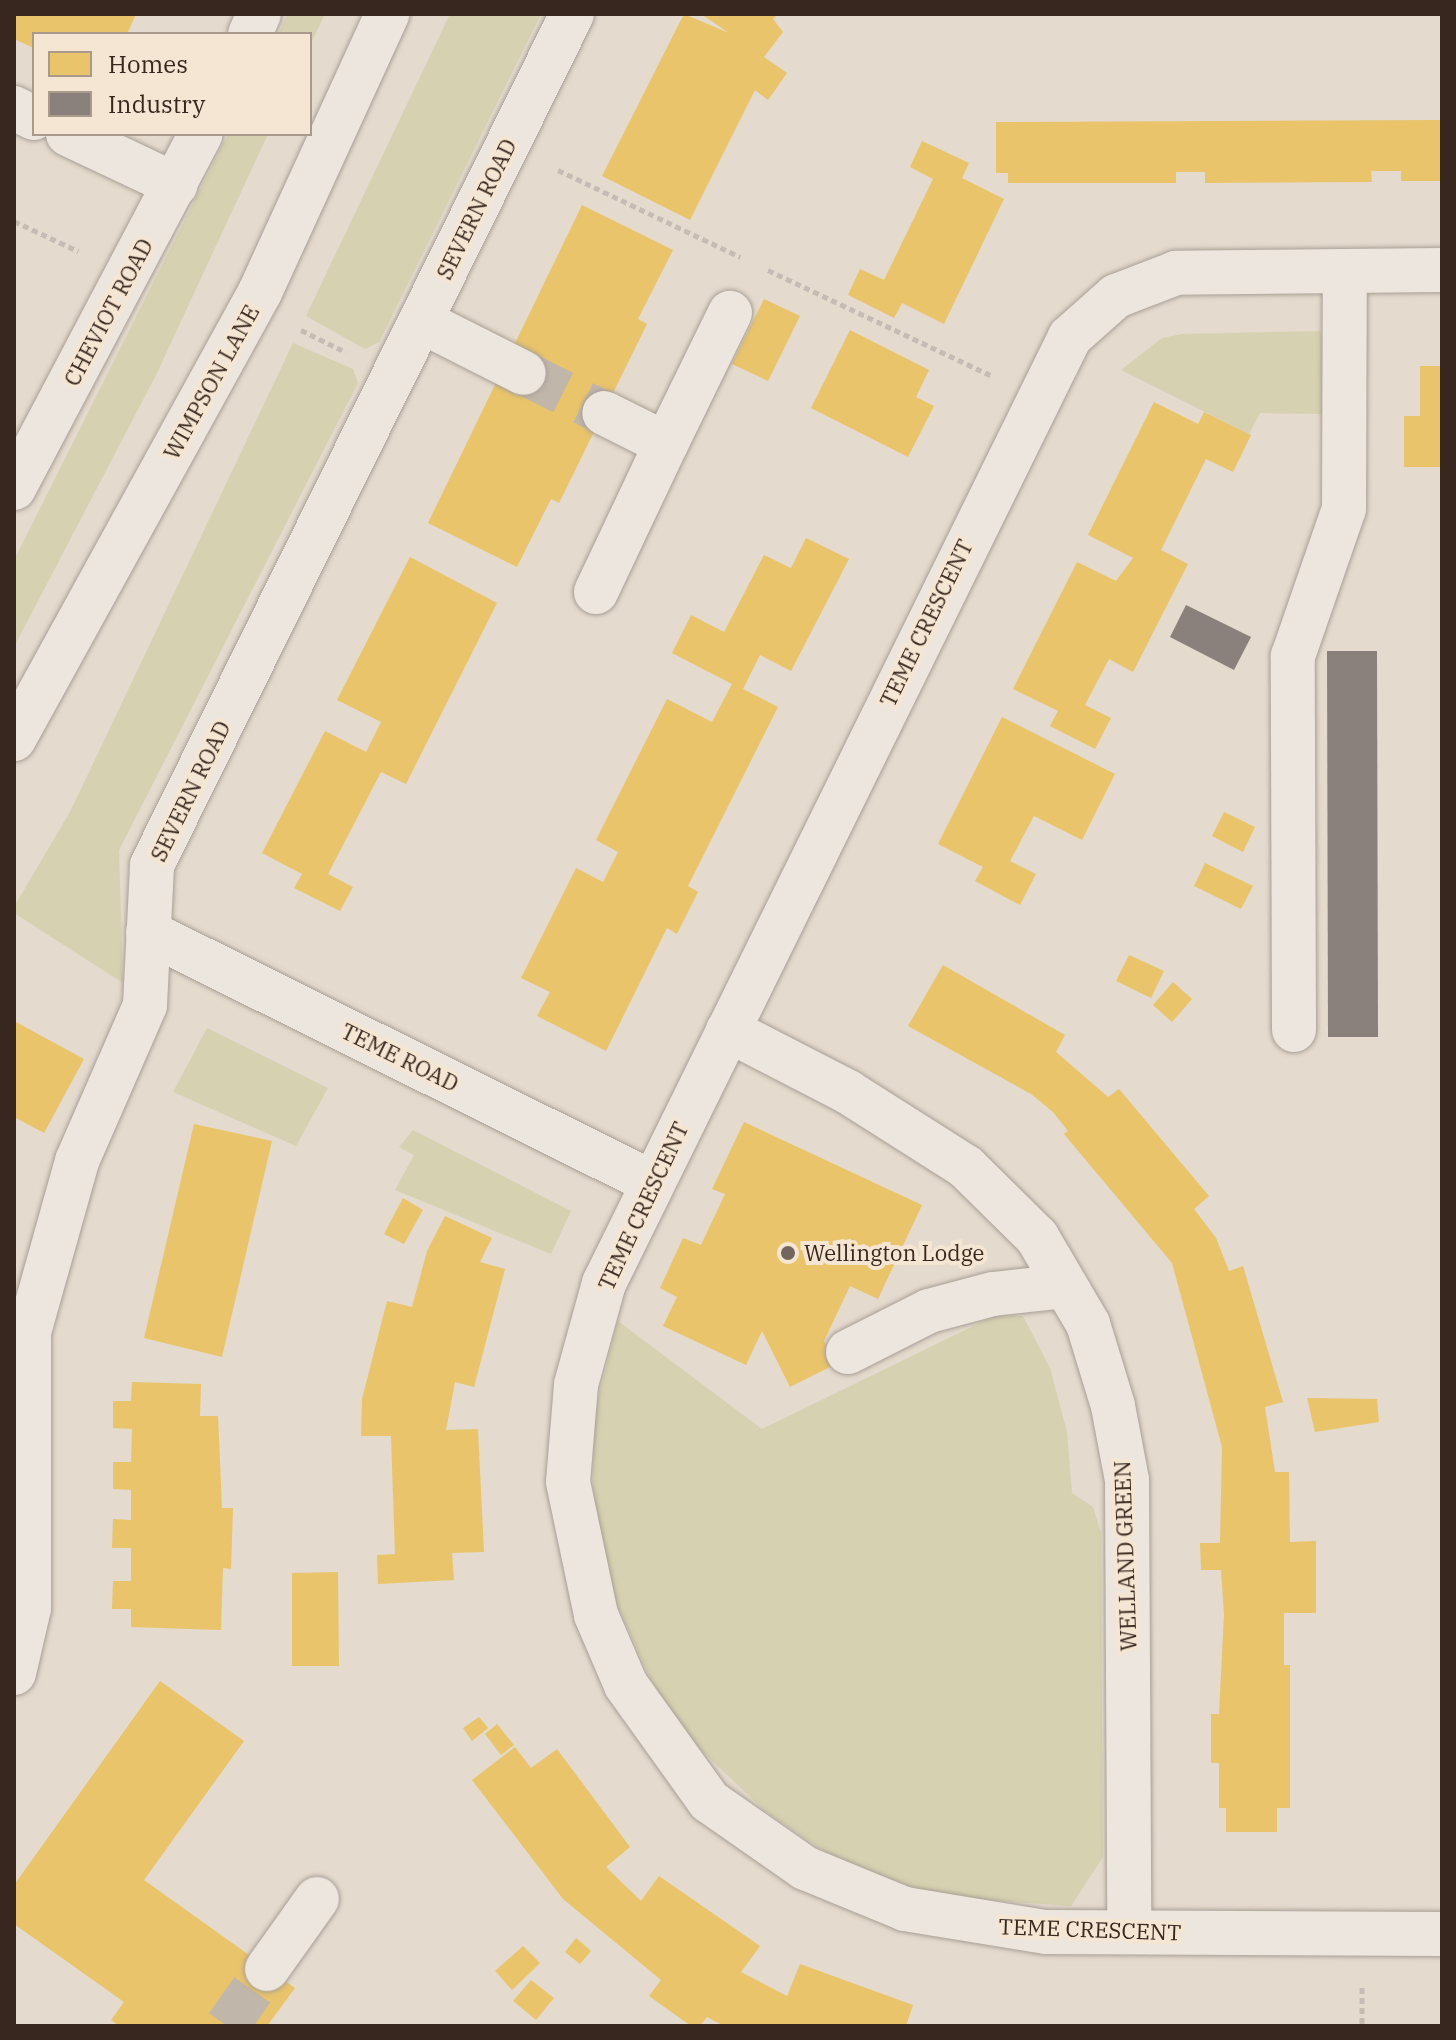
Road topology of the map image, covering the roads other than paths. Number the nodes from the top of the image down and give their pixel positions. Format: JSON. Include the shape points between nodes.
{"nodes":[{"id":1,"x":387,"y":14,"type":"edge"},
{"id":2,"x":572,"y":14,"type":"edge"},
{"id":3,"x":14,"y":108,"type":"edge"},
{"id":4,"x":32,"y":117,"type":"edge"},
{"id":5,"x":72,"y":136,"type":"edge"},
{"id":6,"x":200,"y":136,"type":"edge"},
{"id":7,"x":176,"y":185,"type":"junction"},
{"id":8,"x":1442,"y":270,"type":"edge"},
{"id":9,"x":1345,"y":271,"type":"junction"},
{"id":10,"x":730,"y":313,"type":"dead end"},
{"id":11,"x":421,"y":321,"type":"junction"},
{"id":12,"x":524,"y":373,"type":"tunnel mouth"},
{"id":13,"x":604,"y":413,"type":"tunnel mouth"},
{"id":14,"x":666,"y":444,"type":"junction"},
{"id":15,"x":14,"y":488,"type":"edge"},
{"id":16,"x":596,"y":592,"type":"dead end"},
{"id":17,"x":14,"y":739,"type":"edge"},
{"id":18,"x":148,"y":932,"type":"junction"},
{"id":19,"x":728,"y":1030,"type":"junction"},
{"id":20,"x":1294,"y":1030,"type":"dead end"},
{"id":21,"x":651,"y":1182,"type":"junction"},
{"id":22,"x":1065,"y":1286,"type":"junction"},
{"id":23,"x":848,"y":1352,"type":"dead end"},
{"id":24,"x":16,"y":1652,"type":"edge"},
{"id":25,"x":317,"y":1899,"type":"dead end"},
{"id":26,"x":1129,"y":1932,"type":"junction"},
{"id":27,"x":1442,"y":1934,"type":"edge"},
{"id":28,"x":267,"y":1969,"type":"tunnel mouth"}],
"edges":[{"from":1,"to":17,"type":"street","name":"WIMPSON LANE","via":[[252,307]]},
{"from":2,"to":11,"type":"street","name":"SEVERN ROAD"},
{"from":3,"to":4,"type":"street"},
{"from":5,"to":7,"type":"street"},
{"from":6,"to":7,"type":"street","name":"CHEVIOT ROAD"},
{"from":7,"to":15,"type":"street","name":"CHEVIOT ROAD"},
{"from":8,"to":9,"type":"street","name":"TEME CRESCENT"},
{"from":9,"to":19,"type":"street","name":"TEME CRESCENT","via":[[1176,273],[1116,296],[1070,337]]},
{"from":9,"to":20,"type":"street","via":[[1344,509],[1293,656]]},
{"from":10,"to":14,"type":"street"},
{"from":11,"to":12,"type":"street"},
{"from":11,"to":18,"type":"street","name":"SEVERN ROAD","via":[[152,865]]},
{"from":13,"to":14,"type":"street"},
{"from":14,"to":16,"type":"street"},
{"from":18,"to":21,"type":"street","name":"TEME ROAD"},
{"from":18,"to":24,"type":"street","name":"SEVERN ROAD","via":[[145,1005],[77,1161],[29,1332],[29,1608]]},
{"from":19,"to":21,"type":"street","name":"TEME CRESCENT"},
{"from":19,"to":22,"type":"street","name":"WELLAND GREEN","via":[[848,1092],[966,1167],[1037,1237]]},
{"from":21,"to":26,"type":"street","name":"TEME CRESCENT","via":[[604,1283],[576,1385],[568,1482],[596,1615],[626,1685],[709,1801],[805,1868],[905,1909],[977,1925]]},
{"from":22,"to":23,"type":"street","via":[[993,1294],[929,1311]]},
{"from":22,"to":26,"type":"street","name":"WELLAND GREEN","via":[[1088,1324],[1113,1406],[1127,1480]]},
{"from":25,"to":28,"type":"street"},
{"from":26,"to":27,"type":"street","name":"TEME CRESCENT"}]}
